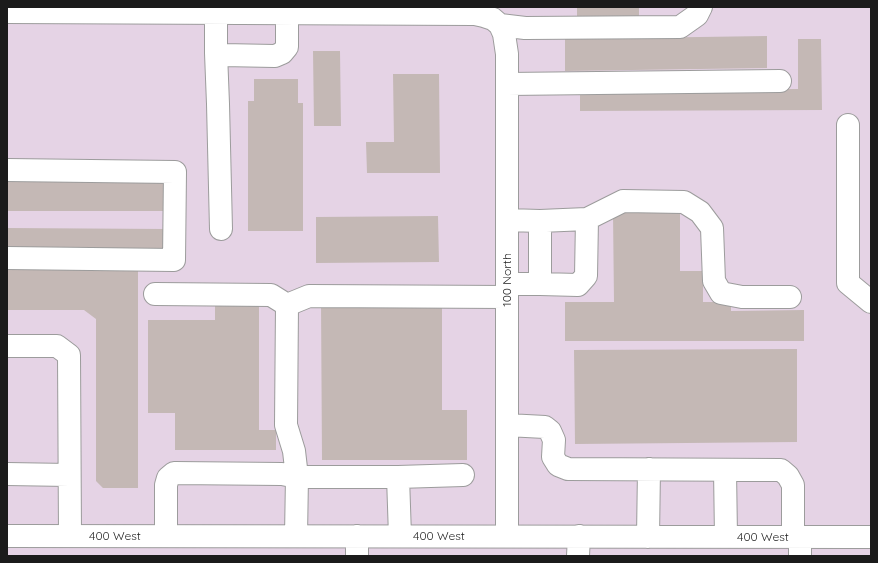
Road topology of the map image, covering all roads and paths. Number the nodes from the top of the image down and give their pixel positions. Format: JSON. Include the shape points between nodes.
{"nodes":[{"id":1,"x":701,"y":7,"type":"edge"},
{"id":2,"x":69,"y":9,"type":"edge"},
{"id":3,"x":333,"y":10,"type":"edge"},
{"id":4,"x":7,"y":12,"type":"edge"},
{"id":5,"x":216,"y":13,"type":"junction"},
{"id":6,"x":287,"y":13,"type":"junction"},
{"id":7,"x":500,"y":25,"type":"junction"},
{"id":8,"x":216,"y":53,"type":"junction"},
{"id":9,"x":780,"y":81,"type":"dead end"},
{"id":10,"x":507,"y":84,"type":"junction"},
{"id":11,"x":848,"y":125,"type":"dead end"},
{"id":12,"x":7,"y":170,"type":"edge"},
{"id":13,"x":587,"y":219,"type":"junction"},
{"id":14,"x":507,"y":220,"type":"junction"},
{"id":15,"x":540,"y":221,"type":"junction"},
{"id":16,"x":221,"y":229,"type":"dead end"},
{"id":17,"x":7,"y":258,"type":"edge"},
{"id":18,"x":540,"y":284,"type":"junction"},
{"id":19,"x":507,"y":291,"type":"junction"},
{"id":20,"x":155,"y":294,"type":"dead end"},
{"id":21,"x":790,"y":297,"type":"dead end"},
{"id":22,"x":871,"y":302,"type":"edge"},
{"id":23,"x":287,"y":305,"type":"junction"},
{"id":24,"x":7,"y":346,"type":"edge"},
{"id":25,"x":507,"y":425,"type":"junction"},
{"id":26,"x":649,"y":469,"type":"junction"},
{"id":27,"x":725,"y":470,"type":"junction"},
{"id":28,"x":7,"y":474,"type":"edge"},
{"id":29,"x":69,"y":475,"type":"junction"},
{"id":30,"x":463,"y":475,"type":"dead end"},
{"id":31,"x":297,"y":477,"type":"junction"},
{"id":32,"x":398,"y":477,"type":"junction"},
{"id":33,"x":7,"y":536,"type":"edge"},
{"id":34,"x":70,"y":536,"type":"junction"},
{"id":35,"x":166,"y":536,"type":"junction"},
{"id":36,"x":296,"y":536,"type":"junction"},
{"id":37,"x":400,"y":536,"type":"junction"},
{"id":38,"x":507,"y":536,"type":"junction"},
{"id":39,"x":648,"y":537,"type":"junction"},
{"id":40,"x":726,"y":537,"type":"junction"},
{"id":41,"x":871,"y":537,"type":"edge"},
{"id":42,"x":798,"y":543,"type":"edge"},
{"id":43,"x":357,"y":546,"type":"edge"},
{"id":44,"x":579,"y":546,"type":"edge"}],
"edges":[{"from":1,"to":7,"type":"street","via":[[697,15],[680,27],[525,28]]},
{"from":2,"to":4,"type":"street"},
{"from":2,"to":5,"type":"street"},
{"from":3,"to":6,"type":"street"},
{"from":3,"to":7,"type":"street","via":[[475,14],[493,19]]},
{"from":5,"to":6,"type":"street"},
{"from":5,"to":8,"type":"street"},
{"from":6,"to":8,"type":"street","via":[[287,47],[282,53],[275,56]]},
{"from":7,"to":10,"type":"street","name":"100 North","via":[[506,44]]},
{"from":8,"to":16,"type":"street"},
{"from":9,"to":10,"type":"street"},
{"from":10,"to":14,"type":"street","name":"100 North"},
{"from":11,"to":22,"type":"street","via":[[848,283]]},
{"from":12,"to":17,"type":"street","via":[[175,172],[175,179],[174,260]]},
{"from":13,"to":15,"type":"street"},
{"from":13,"to":18,"type":"street","via":[[586,276],[578,285]]},
{"from":13,"to":21,"type":"street","via":[[623,201],[684,202],[700,212],[712,228],[714,281],[721,292],[742,297]]},
{"from":14,"to":15,"type":"street"},
{"from":14,"to":19,"type":"street","name":"100 North"},
{"from":15,"to":18,"type":"street"},
{"from":18,"to":19,"type":"street"},
{"from":19,"to":23,"type":"street","via":[[308,296]]},
{"from":19,"to":25,"type":"street","name":"100 North"},
{"from":20,"to":23,"type":"street","via":[[271,295]]},
{"from":23,"to":31,"type":"street","via":[[286,425],[294,451]]},
{"from":24,"to":29,"type":"street","via":[[56,346],[69,355]]},
{"from":25,"to":26,"type":"street","via":[[545,427],[554,440],[553,457],[558,465],[568,469]]},
{"from":25,"to":38,"type":"street","name":"100 North"},
{"from":26,"to":27,"type":"street"},
{"from":26,"to":39,"type":"street"},
{"from":27,"to":40,"type":"street"},
{"from":27,"to":42,"type":"street","via":[[781,470],[788,476],[793,485]]},
{"from":28,"to":29,"type":"street"},
{"from":29,"to":34,"type":"street"},
{"from":30,"to":32,"type":"street"},
{"from":31,"to":32,"type":"street"},
{"from":31,"to":35,"type":"street","via":[[282,474],[174,473],[168,478],[166,485]]},
{"from":31,"to":36,"type":"street"},
{"from":32,"to":37,"type":"street"},
{"from":33,"to":34,"type":"street","name":"400 West"},
{"from":34,"to":35,"type":"street","name":"400 West"},
{"from":35,"to":36,"type":"street","name":"400 West"},
{"from":36,"to":43,"type":"street","name":"400 West"},
{"from":37,"to":38,"type":"street","name":"400 West"},
{"from":37,"to":43,"type":"street","name":"400 West"},
{"from":38,"to":44,"type":"street","name":"400 West"},
{"from":39,"to":40,"type":"street","name":"400 West"},
{"from":39,"to":44,"type":"street","name":"400 West"},
{"from":40,"to":42,"type":"street","name":"400 West"},
{"from":41,"to":42,"type":"street","name":"400 West"}]}
